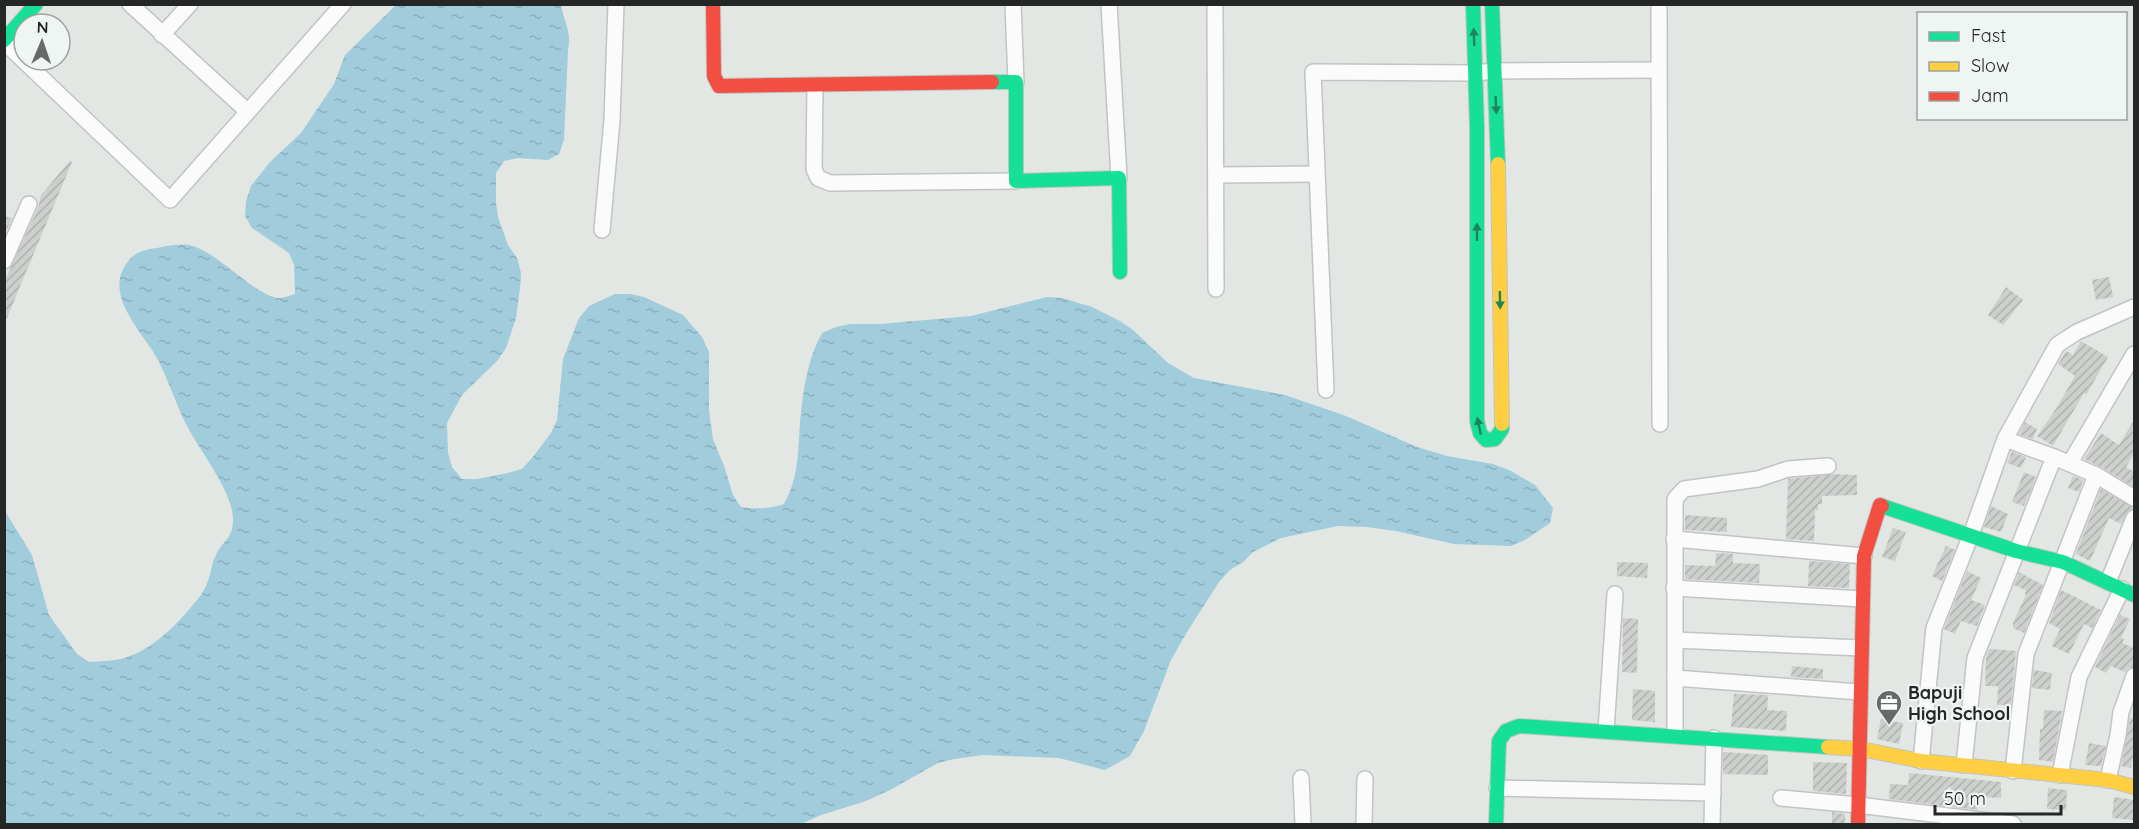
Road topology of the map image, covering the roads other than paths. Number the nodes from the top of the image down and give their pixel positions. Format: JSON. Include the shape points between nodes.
{"nodes":[{"id":1,"x":36,"y":4,"type":"edge"},
{"id":2,"x":130,"y":4,"type":"edge"},
{"id":3,"x":190,"y":4,"type":"edge"},
{"id":4,"x":344,"y":4,"type":"edge"},
{"id":5,"x":616,"y":4,"type":"edge"},
{"id":6,"x":714,"y":4,"type":"edge"},
{"id":7,"x":1013,"y":4,"type":"edge"},
{"id":8,"x":1109,"y":4,"type":"edge"},
{"id":9,"x":1215,"y":4,"type":"edge"},
{"id":10,"x":1473,"y":4,"type":"edge"},
{"id":11,"x":1492,"y":4,"type":"edge"},
{"id":12,"x":1659,"y":4,"type":"edge"},
{"id":13,"x":162,"y":35,"type":"junction"},
{"id":14,"x":4,"y":41,"type":"edge"},
{"id":15,"x":1659,"y":70,"type":"junction"},
{"id":16,"x":1494,"y":71,"type":"junction"},
{"id":17,"x":1475,"y":73,"type":"junction"},
{"id":18,"x":1016,"y":81,"type":"junction"},
{"id":19,"x":815,"y":86,"type":"junction"},
{"id":20,"x":247,"y":111,"type":"junction"},
{"id":21,"x":1317,"y":174,"type":"junction"},
{"id":22,"x":1216,"y":175,"type":"junction"},
{"id":23,"x":1119,"y":178,"type":"junction"},
{"id":24,"x":1016,"y":181,"type":"junction"},
{"id":25,"x":29,"y":204,"type":"dead end"},
{"id":26,"x":602,"y":230,"type":"dead end"},
{"id":27,"x":6,"y":256,"type":"edge"},
{"id":28,"x":1120,"y":272,"type":"dead end"},
{"id":29,"x":1216,"y":289,"type":"dead end"},
{"id":30,"x":2134,"y":307,"type":"edge"},
{"id":31,"x":2134,"y":354,"type":"edge"},
{"id":32,"x":1326,"y":390,"type":"dead end"},
{"id":33,"x":1660,"y":424,"type":"dead end"},
{"id":34,"x":2005,"y":439,"type":"junction"},
{"id":35,"x":2054,"y":457,"type":"junction"},
{"id":36,"x":2070,"y":464,"type":"junction"},
{"id":37,"x":1828,"y":466,"type":"dead end"},
{"id":38,"x":2096,"y":475,"type":"junction"},
{"id":39,"x":2134,"y":498,"type":"edge"},
{"id":40,"x":2134,"y":518,"type":"edge"},
{"id":41,"x":1971,"y":535,"type":"junction"},
{"id":42,"x":1674,"y":539,"type":"junction"},
{"id":43,"x":2016,"y":551,"type":"junction"},
{"id":44,"x":1864,"y":556,"type":"junction"},
{"id":45,"x":2063,"y":562,"type":"junction"},
{"id":46,"x":2108,"y":582,"type":"junction"},
{"id":47,"x":1674,"y":588,"type":"junction"},
{"id":48,"x":2128,"y":592,"type":"edge"},
{"id":49,"x":1615,"y":594,"type":"dead end"},
{"id":50,"x":1862,"y":599,"type":"junction"},
{"id":51,"x":1675,"y":640,"type":"junction"},
{"id":52,"x":1861,"y":648,"type":"junction"},
{"id":53,"x":2134,"y":676,"type":"edge"},
{"id":54,"x":1675,"y":678,"type":"junction"},
{"id":55,"x":1859,"y":692,"type":"junction"},
{"id":56,"x":1606,"y":731,"type":"junction"},
{"id":57,"x":1675,"y":735,"type":"junction"},
{"id":58,"x":1714,"y":738,"type":"junction"},
{"id":59,"x":1861,"y":749,"type":"junction"},
{"id":60,"x":1921,"y":761,"type":"junction"},
{"id":61,"x":1964,"y":765,"type":"junction"},
{"id":62,"x":2013,"y":771,"type":"junction"},
{"id":63,"x":2060,"y":775,"type":"junction"},
{"id":64,"x":1301,"y":778,"type":"dead end"},
{"id":65,"x":1365,"y":780,"type":"dead end"},
{"id":66,"x":2108,"y":780,"type":"junction"},
{"id":67,"x":2134,"y":787,"type":"edge"},
{"id":68,"x":1497,"y":788,"type":"junction"},
{"id":69,"x":1713,"y":792,"type":"junction"},
{"id":70,"x":1781,"y":798,"type":"dead end"},
{"id":71,"x":1858,"y":805,"type":"junction"},
{"id":72,"x":1303,"y":825,"type":"edge"},
{"id":73,"x":1364,"y":825,"type":"edge"},
{"id":74,"x":1496,"y":825,"type":"edge"},
{"id":75,"x":1712,"y":825,"type":"edge"},
{"id":76,"x":1858,"y":825,"type":"edge"},
{"id":77,"x":2013,"y":825,"type":"edge"}],
"edges":[{"from":1,"to":14,"type":"street"},
{"from":2,"to":13,"type":"street"},
{"from":3,"to":13,"type":"street"},
{"from":4,"to":20,"type":"street"},
{"from":5,"to":26,"type":"street","via":[[612,120]]},
{"from":6,"to":19,"type":"street","via":[[714,76],[719,86]]},
{"from":7,"to":18,"type":"street"},
{"from":8,"to":23,"type":"street"},
{"from":9,"to":22,"type":"street"},
{"from":17,"to":10,"type":"street","one_way":true},
{"from":11,"to":16,"type":"street"},
{"from":12,"to":15,"type":"street"},
{"from":13,"to":20,"type":"street"},
{"from":14,"to":20,"type":"street","via":[[170,200]]},
{"from":15,"to":16,"type":"street"},
{"from":15,"to":33,"type":"street"},
{"from":16,"to":17,"type":"street"},
{"from":16,"to":17,"type":"street","one_way":true,"via":[[1502,429],[1495,439],[1488,441],[1479,435],[1476,421]]},
{"from":17,"to":21,"type":"street","via":[[1313,72]]},
{"from":18,"to":19,"type":"street"},
{"from":18,"to":24,"type":"street"},
{"from":19,"to":24,"type":"street","via":[[814,169],[818,178],[830,183]]},
{"from":21,"to":22,"type":"street"},
{"from":21,"to":32,"type":"street"},
{"from":22,"to":29,"type":"street"},
{"from":23,"to":24,"type":"street"},
{"from":23,"to":28,"type":"street"},
{"from":25,"to":27,"type":"street"},
{"from":30,"to":34,"type":"street","via":[[2057,345]]},
{"from":31,"to":36,"type":"street"},
{"from":34,"to":35,"type":"street"},
{"from":34,"to":41,"type":"street"},
{"from":35,"to":36,"type":"street"},
{"from":35,"to":43,"type":"street"},
{"from":36,"to":38,"type":"street"},
{"from":37,"to":42,"type":"street","via":[[1788,469],[1758,479],[1684,489],[1675,499]]},
{"from":38,"to":39,"type":"street"},
{"from":38,"to":45,"type":"street"},
{"from":40,"to":46,"type":"street"},
{"from":41,"to":43,"type":"street"},
{"from":41,"to":44,"type":"street","via":[[1880,505]]},
{"from":41,"to":60,"type":"street","via":[[1934,627]]},
{"from":42,"to":44,"type":"street"},
{"from":42,"to":47,"type":"street"},
{"from":43,"to":45,"type":"street"},
{"from":43,"to":61,"type":"street","via":[[1975,658]]},
{"from":44,"to":50,"type":"street"},
{"from":45,"to":46,"type":"street"},
{"from":45,"to":62,"type":"street","via":[[2026,654]]},
{"from":46,"to":48,"type":"street"},
{"from":47,"to":50,"type":"street"},
{"from":47,"to":51,"type":"street"},
{"from":48,"to":63,"type":"street","via":[[2079,677]]},
{"from":49,"to":56,"type":"street"},
{"from":50,"to":52,"type":"street"},
{"from":51,"to":52,"type":"street"},
{"from":51,"to":54,"type":"street"},
{"from":52,"to":55,"type":"street"},
{"from":53,"to":66,"type":"street","via":[[2121,712]]},
{"from":54,"to":55,"type":"street"},
{"from":54,"to":57,"type":"street"},
{"from":55,"to":59,"type":"street"},
{"from":56,"to":57,"type":"street"},
{"from":56,"to":68,"type":"street","via":[[1511,727],[1499,741]]},
{"from":57,"to":58,"type":"street"},
{"from":58,"to":59,"type":"street"},
{"from":58,"to":69,"type":"street"},
{"from":59,"to":60,"type":"street"},
{"from":59,"to":71,"type":"street"},
{"from":60,"to":61,"type":"street"},
{"from":61,"to":62,"type":"street"},
{"from":62,"to":63,"type":"street"},
{"from":63,"to":66,"type":"street"},
{"from":64,"to":72,"type":"street"},
{"from":65,"to":73,"type":"street"},
{"from":66,"to":67,"type":"street"},
{"from":68,"to":69,"type":"street"},
{"from":68,"to":74,"type":"street"},
{"from":69,"to":75,"type":"street"},
{"from":70,"to":71,"type":"street"},
{"from":71,"to":76,"type":"street"},
{"from":71,"to":77,"type":"street"}]}
